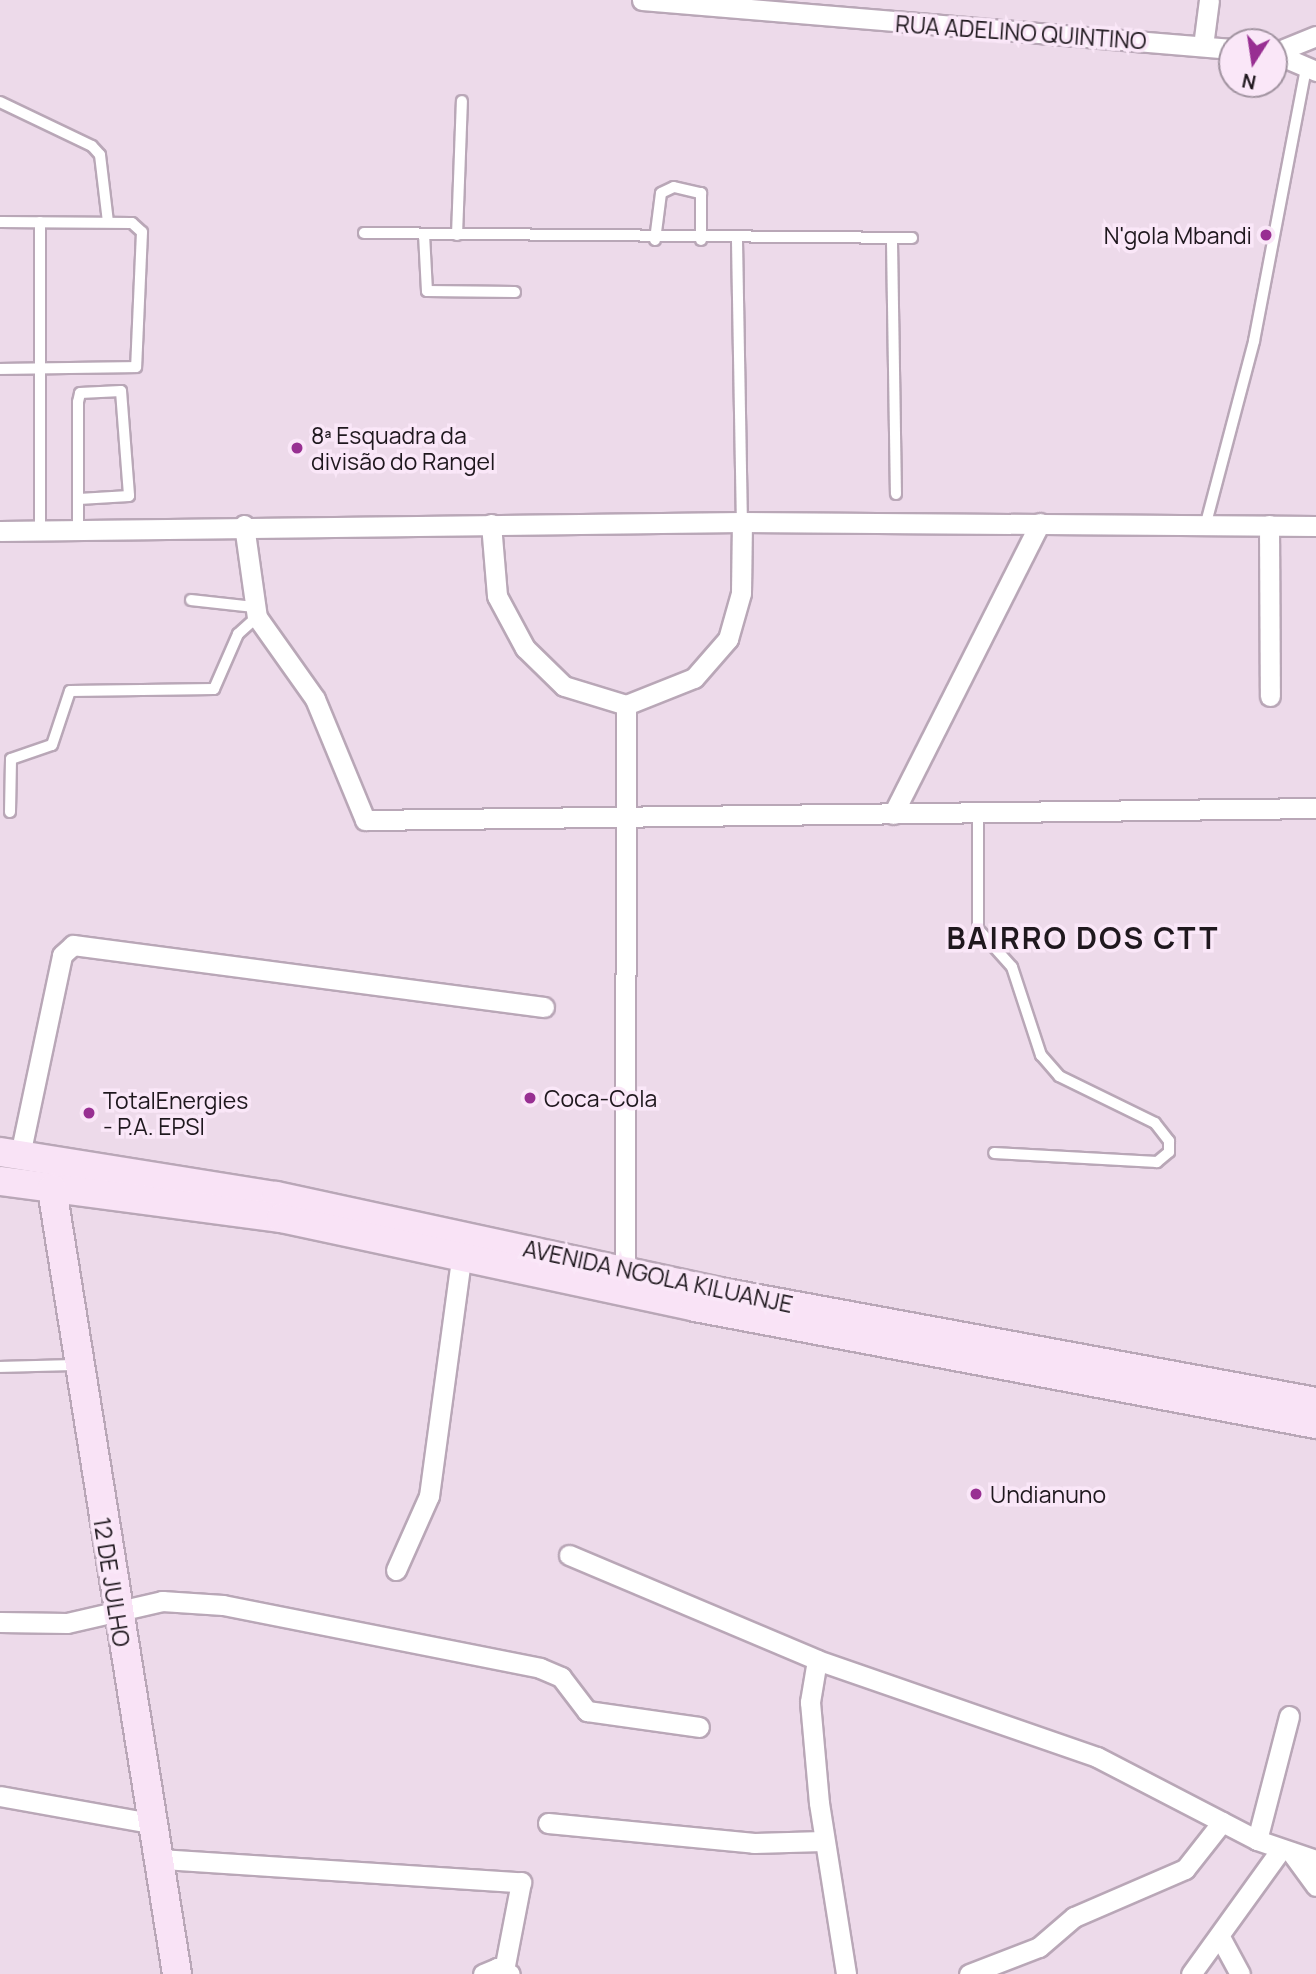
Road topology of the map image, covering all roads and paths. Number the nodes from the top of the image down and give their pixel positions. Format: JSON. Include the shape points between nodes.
{"nodes":[{"id":1,"x":642,"y":0,"type":"edge"},
{"id":2,"x":1209,"y":0,"type":"edge"},
{"id":3,"x":787,"y":7,"type":"edge"},
{"id":4,"x":1316,"y":36,"type":"edge"},
{"id":5,"x":1203,"y":46,"type":"junction"},
{"id":6,"x":1218,"y":47,"type":"edge"},
{"id":7,"x":1288,"y":47,"type":"edge"},
{"id":8,"x":1288,"y":57,"type":"edge"},
{"id":9,"x":1313,"y":64,"type":"edge"},
{"id":10,"x":462,"y":101,"type":"dead end"},
{"id":11,"x":0,"y":102,"type":"edge"},
{"id":12,"x":0,"y":222,"type":"edge"},
{"id":13,"x":40,"y":222,"type":"junction"},
{"id":14,"x":108,"y":222,"type":"junction"},
{"id":15,"x":364,"y":233,"type":"dead end"},
{"id":16,"x":424,"y":234,"type":"junction"},
{"id":17,"x":457,"y":235,"type":"junction"},
{"id":18,"x":912,"y":238,"type":"dead end"},
{"id":19,"x":655,"y":240,"type":"junction"},
{"id":20,"x":701,"y":240,"type":"junction"},
{"id":21,"x":737,"y":241,"type":"junction"},
{"id":22,"x":892,"y":242,"type":"junction"},
{"id":23,"x":515,"y":292,"type":"dead end"},
{"id":24,"x":0,"y":369,"type":"edge"},
{"id":25,"x":40,"y":369,"type":"junction"},
{"id":26,"x":896,"y":495,"type":"dead end"},
{"id":27,"x":79,"y":499,"type":"junction"},
{"id":28,"x":742,"y":522,"type":"junction"},
{"id":29,"x":1040,"y":523,"type":"junction"},
{"id":30,"x":1206,"y":523,"type":"junction"},
{"id":31,"x":491,"y":524,"type":"junction"},
{"id":32,"x":244,"y":525,"type":"junction"},
{"id":33,"x":1269,"y":525,"type":"junction"},
{"id":34,"x":1316,"y":526,"type":"edge"},
{"id":35,"x":79,"y":529,"type":"junction"},
{"id":36,"x":40,"y":530,"type":"junction"},
{"id":37,"x":0,"y":531,"type":"edge"},
{"id":38,"x":191,"y":600,"type":"dead end"},
{"id":39,"x":256,"y":612,"type":"junction"},
{"id":40,"x":1270,"y":696,"type":"dead end"},
{"id":41,"x":626,"y":705,"type":"junction"},
{"id":42,"x":1316,"y":808,"type":"edge"},
{"id":43,"x":10,"y":812,"type":"dead end"},
{"id":44,"x":978,"y":813,"type":"junction"},
{"id":45,"x":893,"y":814,"type":"junction"},
{"id":46,"x":625,"y":819,"type":"junction"},
{"id":47,"x":544,"y":1007,"type":"dead end"},
{"id":48,"x":10,"y":1153,"type":"edge"},
{"id":49,"x":994,"y":1153,"type":"dead end"},
{"id":50,"x":0,"y":1181,"type":"edge"},
{"id":51,"x":52,"y":1189,"type":"junction"},
{"id":52,"x":461,"y":1259,"type":"junction"},
{"id":53,"x":625,"y":1272,"type":"junction"},
{"id":54,"x":78,"y":1365,"type":"junction"},
{"id":55,"x":0,"y":1367,"type":"edge"},
{"id":56,"x":1316,"y":1402,"type":"edge"},
{"id":57,"x":1316,"y":1424,"type":"edge"},
{"id":58,"x":569,"y":1555,"type":"dead end"},
{"id":59,"x":396,"y":1570,"type":"dead end"},
{"id":60,"x":116,"y":1611,"type":"junction"},
{"id":61,"x":0,"y":1622,"type":"edge"},
{"id":62,"x":817,"y":1660,"type":"junction"},
{"id":63,"x":1289,"y":1716,"type":"dead end"},
{"id":64,"x":699,"y":1727,"type":"dead end"},
{"id":65,"x":0,"y":1796,"type":"edge"},
{"id":66,"x":1222,"y":1822,"type":"junction"},
{"id":67,"x":548,"y":1823,"type":"dead end"},
{"id":68,"x":156,"y":1824,"type":"junction"},
{"id":69,"x":1257,"y":1840,"type":"junction"},
{"id":70,"x":823,"y":1841,"type":"junction"},
{"id":71,"x":1286,"y":1851,"type":"junction"},
{"id":72,"x":161,"y":1859,"type":"junction"},
{"id":73,"x":1316,"y":1860,"type":"edge"},
{"id":74,"x":1316,"y":1886,"type":"edge"},
{"id":75,"x":1220,"y":1937,"type":"junction"},
{"id":76,"x":507,"y":1972,"type":"edge"},
{"id":77,"x":177,"y":1974,"type":"edge"},
{"id":78,"x":483,"y":1974,"type":"edge"},
{"id":79,"x":846,"y":1974,"type":"edge"},
{"id":80,"x":969,"y":1974,"type":"edge"},
{"id":81,"x":1191,"y":1974,"type":"edge"},
{"id":82,"x":1240,"y":1974,"type":"edge"}],
"edges":[{"from":1,"to":3,"type":"street","name":"RUA ADELINO QUINTINO"},
{"from":2,"to":5,"type":"street"},
{"from":3,"to":5,"type":"street","name":"RUA ADELINO QUINTINO"},
{"from":4,"to":7,"type":"street"},
{"from":5,"to":6,"type":"street","name":"RUA ADELINO QUINTINO"},
{"from":8,"to":9,"type":"street"},
{"from":9,"to":30,"type":"lane","via":[[1254,341]]},
{"from":10,"to":17,"type":"lane"},
{"from":11,"to":14,"type":"lane","via":[[92,146],[100,155]]},
{"from":12,"to":13,"type":"lane"},
{"from":13,"to":14,"type":"lane"},
{"from":13,"to":25,"type":"lane"},
{"from":14,"to":25,"type":"lane","via":[[136,223],[142,232],[138,363],[130,369]]},
{"from":15,"to":16,"type":"lane"},
{"from":16,"to":17,"type":"lane"},
{"from":16,"to":23,"type":"lane","via":[[428,291]]},
{"from":17,"to":19,"type":"lane"},
{"from":18,"to":22,"type":"lane"},
{"from":19,"to":20,"type":"lane"},
{"from":19,"to":20,"type":"lane","via":[[661,193],[674,187],[701,193]]},
{"from":20,"to":21,"type":"lane"},
{"from":21,"to":22,"type":"lane"},
{"from":21,"to":28,"type":"lane"},
{"from":22,"to":26,"type":"lane"},
{"from":24,"to":25,"type":"lane"},
{"from":25,"to":36,"type":"lane"},
{"from":27,"to":27,"type":"lane","via":[[80,393],[121,391],[129,496]]},
{"from":27,"to":35,"type":"lane"},
{"from":28,"to":29,"type":"street"},
{"from":28,"to":31,"type":"street"},
{"from":28,"to":41,"type":"street","via":[[741,593],[728,639],[694,678]]},
{"from":29,"to":30,"type":"street"},
{"from":29,"to":45,"type":"street"},
{"from":30,"to":33,"type":"street"},
{"from":31,"to":32,"type":"street"},
{"from":31,"to":41,"type":"street","via":[[497,596],[509,626],[544,671],[564,686]]},
{"from":32,"to":35,"type":"street"},
{"from":32,"to":39,"type":"street"},
{"from":33,"to":34,"type":"street"},
{"from":33,"to":40,"type":"street"},
{"from":35,"to":36,"type":"street"},
{"from":36,"to":37,"type":"street"},
{"from":38,"to":39,"type":"lane"},
{"from":39,"to":43,"type":"lane","via":[[237,634],[214,688],[70,691],[52,745],[11,758]]},
{"from":39,"to":46,"type":"street","via":[[314,699],[342,755],[359,816]]},
{"from":41,"to":46,"type":"street"},
{"from":42,"to":44,"type":"street"},
{"from":44,"to":45,"type":"street"},
{"from":44,"to":49,"type":"lane","via":[[978,929],[1012,967],[1041,1055],[1059,1076],[1155,1123],[1169,1141],[1169,1152],[1157,1162]]},
{"from":45,"to":46,"type":"street"},
{"from":46,"to":53,"type":"street"},
{"from":47,"to":48,"type":"street","via":[[73,945],[62,956]]},
{"from":48,"to":53,"type":"main road","name":"AVENIDA NGOLA KILUANJE","via":[[276,1196]]},
{"from":50,"to":51,"type":"main road","name":"AVENIDA NGOLA KILUANJE"},
{"from":51,"to":52,"type":"main road","name":"AVENIDA NGOLA KILUANJE","via":[[281,1218]]},
{"from":51,"to":54,"type":"main road","name":"12 DE JULHO"},
{"from":52,"to":57,"type":"main road","name":"AVENIDA NGOLA KILUANJE"},
{"from":52,"to":59,"type":"street","via":[[429,1496]]},
{"from":53,"to":56,"type":"main road","name":"AVENIDA NGOLA KILUANJE"},
{"from":54,"to":55,"type":"lane"},
{"from":54,"to":60,"type":"main road","name":"12 DE JULHO"},
{"from":58,"to":62,"type":"street"},
{"from":60,"to":61,"type":"street","via":[[67,1623]]},
{"from":60,"to":64,"type":"street","via":[[187,1601],[253,1610],[540,1668],[561,1677],[587,1711]]},
{"from":60,"to":68,"type":"main road","name":"12 DE JULHO"},
{"from":62,"to":66,"type":"street","via":[[1075,1748]]},
{"from":62,"to":70,"type":"street","via":[[810,1702]]},
{"from":63,"to":69,"type":"street"},
{"from":65,"to":68,"type":"street"},
{"from":66,"to":69,"type":"street"},
{"from":66,"to":80,"type":"street","via":[[1185,1869],[1074,1917],[1039,1947]]},
{"from":67,"to":70,"type":"street","via":[[754,1843]]},
{"from":68,"to":72,"type":"main road","name":"12 DE JULHO"},
{"from":69,"to":71,"type":"street"},
{"from":70,"to":79,"type":"street"},
{"from":71,"to":73,"type":"street"},
{"from":71,"to":74,"type":"street"},
{"from":71,"to":75,"type":"street"},
{"from":72,"to":76,"type":"street","via":[[521,1882]]},
{"from":72,"to":77,"type":"main road","name":"12 DE JULHO"},
{"from":75,"to":81,"type":"street"},
{"from":75,"to":82,"type":"street"},
{"from":76,"to":78,"type":"street"}]}
